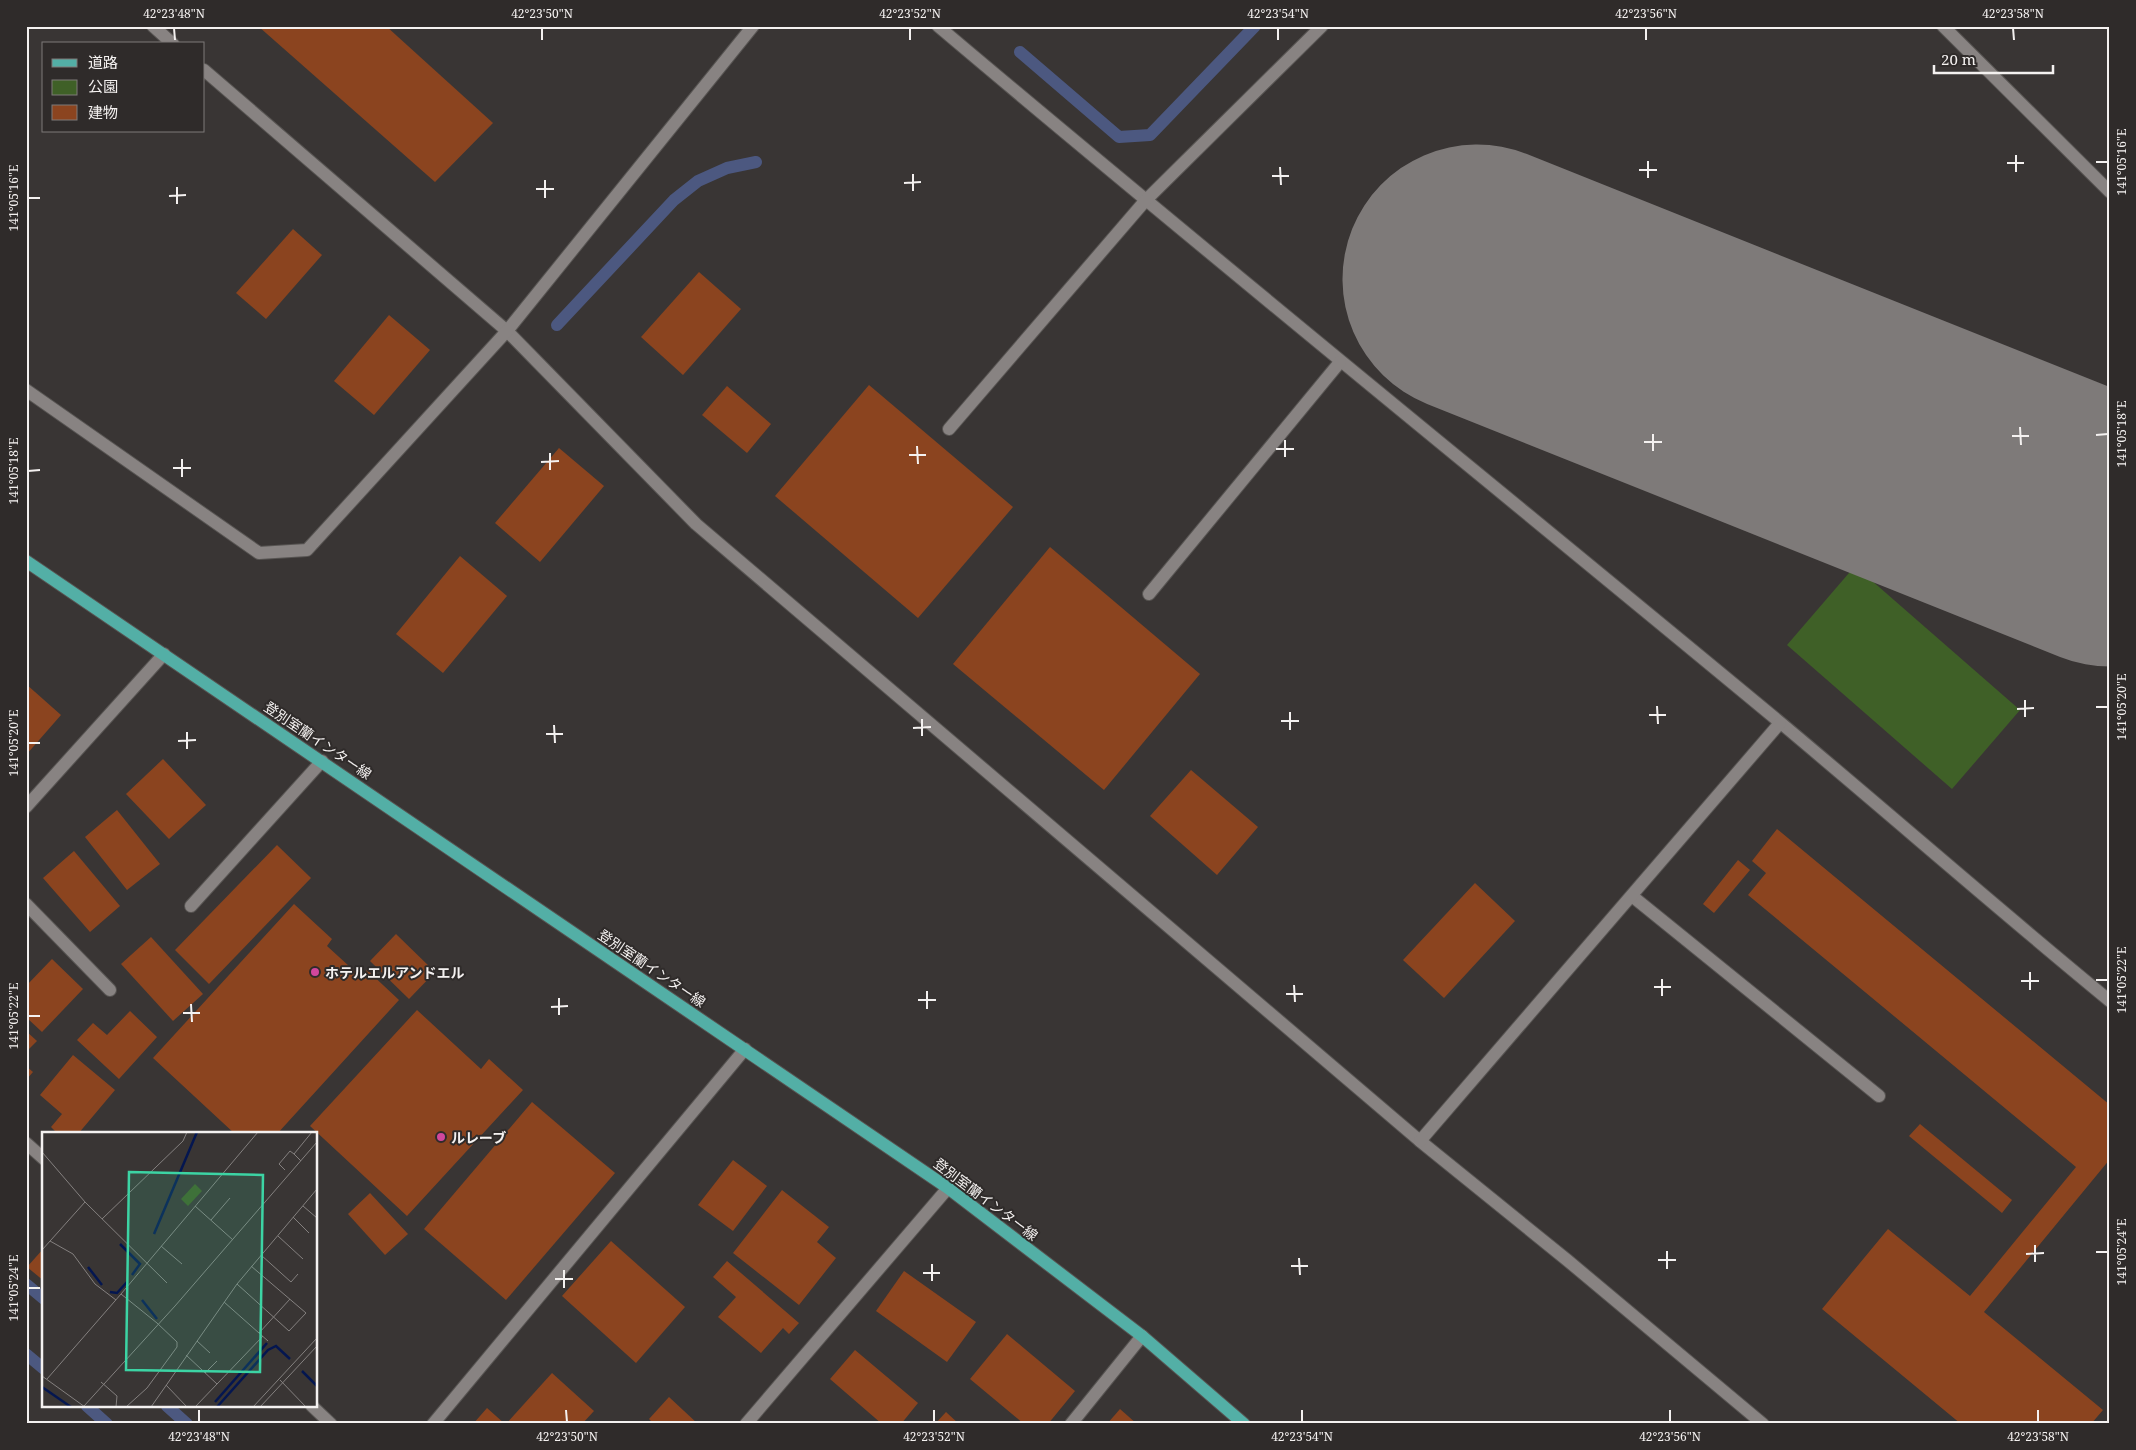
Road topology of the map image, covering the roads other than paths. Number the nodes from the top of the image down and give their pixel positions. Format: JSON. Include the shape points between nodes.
{"nodes":[{"id":1,"x":153,"y":26,"type":"edge"},
{"id":2,"x":753,"y":26,"type":"edge"},
{"id":3,"x":938,"y":26,"type":"edge"},
{"id":4,"x":1322,"y":26,"type":"edge"},
{"id":5,"x":1943,"y":26,"type":"edge"},
{"id":6,"x":171,"y":42,"type":"edge"},
{"id":7,"x":205,"y":71,"type":"edge"},
{"id":8,"x":2110,"y":192,"type":"edge"},
{"id":9,"x":1145,"y":201,"type":"junction"},
{"id":10,"x":507,"y":331,"type":"junction"},
{"id":11,"x":1340,"y":362,"type":"junction"},
{"id":12,"x":26,"y":390,"type":"edge"},
{"id":13,"x":949,"y":429,"type":"dead end"},
{"id":14,"x":26,"y":561,"type":"edge"},
{"id":15,"x":1149,"y":594,"type":"dead end"},
{"id":16,"x":164,"y":654,"type":"junction"},
{"id":17,"x":1780,"y":723,"type":"junction"},
{"id":18,"x":322,"y":761,"type":"junction"},
{"id":19,"x":26,"y":806,"type":"edge"},
{"id":20,"x":1632,"y":896,"type":"junction"},
{"id":21,"x":26,"y":904,"type":"edge"},
{"id":22,"x":191,"y":906,"type":"dead end"},
{"id":23,"x":110,"y":990,"type":"dead end"},
{"id":24,"x":2110,"y":1001,"type":"edge"},
{"id":25,"x":745,"y":1049,"type":"junction"},
{"id":26,"x":1879,"y":1096,"type":"dead end"},
{"id":27,"x":1420,"y":1142,"type":"junction"},
{"id":28,"x":26,"y":1143,"type":"edge"},
{"id":29,"x":42,"y":1157,"type":"edge"},
{"id":30,"x":948,"y":1188,"type":"junction"},
{"id":31,"x":1142,"y":1336,"type":"junction"},
{"id":32,"x":314,"y":1408,"type":"edge"},
{"id":33,"x":331,"y":1424,"type":"edge"},
{"id":34,"x":433,"y":1424,"type":"edge"},
{"id":35,"x":746,"y":1424,"type":"edge"},
{"id":36,"x":1071,"y":1424,"type":"edge"},
{"id":37,"x":1244,"y":1424,"type":"edge"},
{"id":38,"x":1764,"y":1424,"type":"edge"}],
"edges":[{"from":1,"to":6,"type":"street"},
{"from":2,"to":10,"type":"street"},
{"from":3,"to":9,"type":"street"},
{"from":4,"to":9,"type":"street"},
{"from":5,"to":8,"type":"street"},
{"from":7,"to":10,"type":"street"},
{"from":9,"to":11,"type":"street"},
{"from":9,"to":13,"type":"street"},
{"from":10,"to":12,"type":"street","via":[[307,550],[259,553]]},
{"from":10,"to":27,"type":"street","via":[[696,524]]},
{"from":11,"to":15,"type":"street"},
{"from":11,"to":17,"type":"street"},
{"from":14,"to":16,"type":"main road","name":"登別室蘭インター線"},
{"from":16,"to":18,"type":"main road","name":"登別室蘭インター線"},
{"from":16,"to":19,"type":"street"},
{"from":17,"to":20,"type":"street"},
{"from":17,"to":24,"type":"street"},
{"from":18,"to":22,"type":"street"},
{"from":18,"to":25,"type":"main road","name":"登別室蘭インター線"},
{"from":20,"to":26,"type":"street"},
{"from":20,"to":27,"type":"street"},
{"from":21,"to":23,"type":"street"},
{"from":25,"to":30,"type":"main road","name":"登別室蘭インター線"},
{"from":25,"to":34,"type":"street"},
{"from":27,"to":38,"type":"street"},
{"from":28,"to":29,"type":"street"},
{"from":30,"to":31,"type":"main road","name":"登別室蘭インター線"},
{"from":30,"to":35,"type":"street"},
{"from":31,"to":36,"type":"street"},
{"from":31,"to":37,"type":"main road","name":"登別室蘭インター線"},
{"from":32,"to":33,"type":"street"}]}
